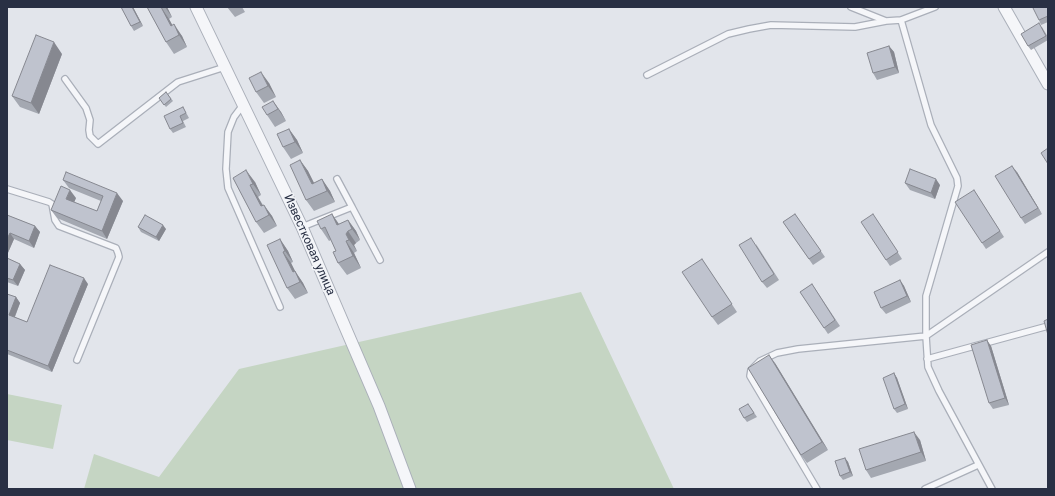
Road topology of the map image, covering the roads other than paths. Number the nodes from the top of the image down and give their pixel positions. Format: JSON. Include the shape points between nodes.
{"nodes":[{"id":1,"x":196,"y":7,"type":"edge"},
{"id":2,"x":851,"y":7,"type":"edge"},
{"id":3,"x":935,"y":7,"type":"edge"},
{"id":4,"x":1004,"y":7,"type":"edge"},
{"id":5,"x":901,"y":20,"type":"junction"},
{"id":6,"x":886,"y":21,"type":"junction"},
{"id":7,"x":225,"y":67,"type":"junction"},
{"id":8,"x":647,"y":75,"type":"dead end"},
{"id":9,"x":65,"y":79,"type":"dead end"},
{"id":10,"x":1048,"y":84,"type":"edge"},
{"id":11,"x":243,"y":105,"type":"junction"},
{"id":12,"x":337,"y":179,"type":"dead end"},
{"id":13,"x":7,"y":189,"type":"edge"},
{"id":14,"x":352,"y":207,"type":"junction"},
{"id":15,"x":302,"y":227,"type":"junction"},
{"id":16,"x":1048,"y":252,"type":"edge"},
{"id":17,"x":380,"y":260,"type":"dead end"},
{"id":18,"x":280,"y":308,"type":"dead end"},
{"id":19,"x":1048,"y":326,"type":"edge"},
{"id":20,"x":926,"y":336,"type":"junction"},
{"id":21,"x":927,"y":359,"type":"junction"},
{"id":22,"x":77,"y":360,"type":"dead end"},
{"id":23,"x":978,"y":465,"type":"junction"},
{"id":24,"x":410,"y":489,"type":"edge"},
{"id":25,"x":817,"y":489,"type":"edge"},
{"id":26,"x":925,"y":489,"type":"edge"},
{"id":27,"x":992,"y":489,"type":"edge"}],
"edges":[{"from":1,"to":7,"type":"street","name":"Известковая улица"},
{"from":2,"to":6,"type":"lane"},
{"from":3,"to":5,"type":"lane"},
{"from":4,"to":10,"type":"street"},
{"from":5,"to":6,"type":"lane"},
{"from":5,"to":20,"type":"lane","via":[[931,125],[957,178],[958,186],[926,296]]},
{"from":6,"to":8,"type":"lane","via":[[855,27],[749,28],[728,34]]},
{"from":7,"to":9,"type":"lane","via":[[178,82],[98,144],[90,136],[90,120],[86,108]]},
{"from":7,"to":11,"type":"street","name":"Известковая улица"},
{"from":11,"to":15,"type":"street","name":"Известковая улица"},
{"from":11,"to":18,"type":"lane","via":[[234,117],[228,132],[228,188]]},
{"from":12,"to":14,"type":"lane"},
{"from":13,"to":22,"type":"lane","via":[[49,202],[59,226],[116,248],[119,257]]},
{"from":14,"to":15,"type":"lane"},
{"from":14,"to":17,"type":"lane"},
{"from":15,"to":24,"type":"street","name":"Известковая улица","via":[[379,406]]},
{"from":16,"to":20,"type":"lane"},
{"from":19,"to":21,"type":"lane"},
{"from":20,"to":21,"type":"lane"},
{"from":20,"to":25,"type":"lane","via":[[798,349],[771,356],[760,361],[751,370],[750,376]]},
{"from":21,"to":23,"type":"lane","via":[[928,368],[939,391]]},
{"from":23,"to":26,"type":"lane"},
{"from":23,"to":27,"type":"lane"}]}
